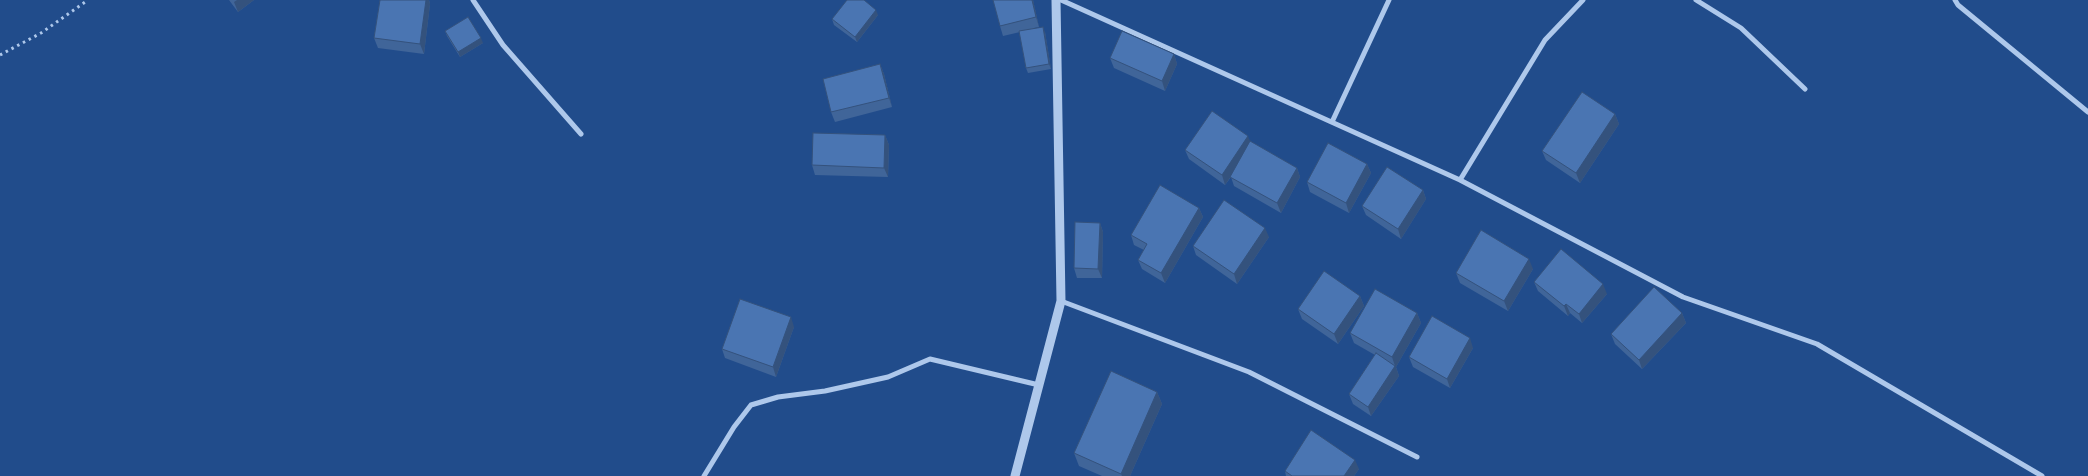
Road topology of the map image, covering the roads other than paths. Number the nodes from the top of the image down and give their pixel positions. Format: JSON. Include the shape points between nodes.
{"nodes":[{"id":1,"x":473,"y":0,"type":"edge"},
{"id":2,"x":1056,"y":0,"type":"edge"},
{"id":3,"x":1061,"y":0,"type":"edge"},
{"id":4,"x":1389,"y":0,"type":"edge"},
{"id":5,"x":1582,"y":0,"type":"edge"},
{"id":6,"x":1696,"y":0,"type":"edge"},
{"id":7,"x":1955,"y":0,"type":"edge"},
{"id":8,"x":1805,"y":89,"type":"dead end"},
{"id":9,"x":2088,"y":112,"type":"edge"},
{"id":10,"x":1332,"y":122,"type":"junction"},
{"id":11,"x":581,"y":134,"type":"dead end"},
{"id":12,"x":1460,"y":180,"type":"junction"},
{"id":13,"x":1061,"y":301,"type":"junction"},
{"id":14,"x":1039,"y":385,"type":"junction"},
{"id":15,"x":1417,"y":457,"type":"dead end"},
{"id":16,"x":704,"y":476,"type":"edge"},
{"id":17,"x":1015,"y":476,"type":"edge"},
{"id":18,"x":2042,"y":476,"type":"edge"}],
"edges":[{"from":1,"to":11,"type":"street","via":[[503,45]]},
{"from":2,"to":13,"type":"street"},
{"from":3,"to":10,"type":"street"},
{"from":4,"to":10,"type":"street"},
{"from":5,"to":12,"type":"street","via":[[1545,40]]},
{"from":6,"to":8,"type":"street","via":[[1741,28]]},
{"from":7,"to":9,"type":"street"},
{"from":10,"to":12,"type":"street"},
{"from":12,"to":18,"type":"street","via":[[1683,297],[1817,344]]},
{"from":13,"to":14,"type":"street"},
{"from":13,"to":15,"type":"street","via":[[1249,372]]},
{"from":14,"to":16,"type":"street","via":[[930,359],[888,377],[826,391],[778,397],[751,405]]},
{"from":14,"to":17,"type":"street"}]}
